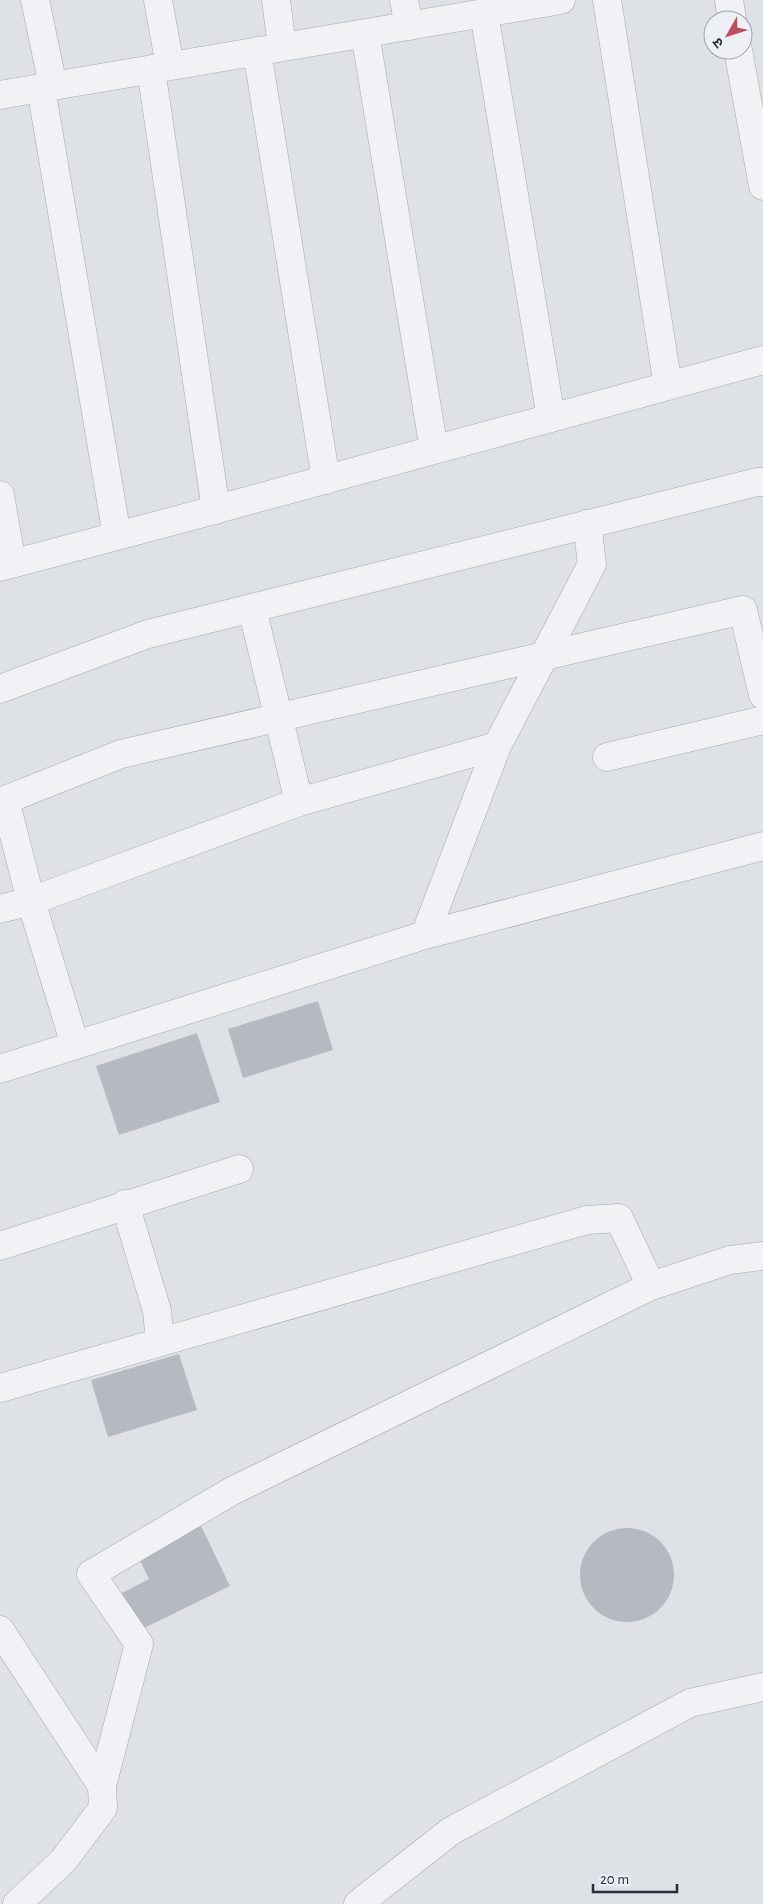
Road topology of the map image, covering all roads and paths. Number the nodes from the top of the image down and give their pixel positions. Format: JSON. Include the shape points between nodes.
{"nodes":[{"id":1,"x":35,"y":0,"type":"edge"},
{"id":2,"x":158,"y":0,"type":"edge"},
{"id":3,"x":276,"y":0,"type":"edge"},
{"id":4,"x":561,"y":0,"type":"edge"},
{"id":5,"x":607,"y":0,"type":"edge"},
{"id":6,"x":406,"y":13,"type":"edge"},
{"id":7,"x":484,"y":13,"type":"junction"},
{"id":8,"x":365,"y":33,"type":"junction"},
{"id":9,"x":270,"y":49,"type":"junction"},
{"id":10,"x":740,"y":60,"type":"edge"},
{"id":11,"x":161,"y":68,"type":"junction"},
{"id":12,"x":47,"y":87,"type":"junction"},
{"id":13,"x":0,"y":94,"type":"edge"},
{"id":14,"x":763,"y":186,"type":"edge"},
{"id":15,"x":763,"y":360,"type":"edge"},
{"id":16,"x":668,"y":386,"type":"junction"},
{"id":17,"x":551,"y":418,"type":"junction"},
{"id":18,"x":434,"y":450,"type":"junction"},
{"id":19,"x":326,"y":480,"type":"junction"},
{"id":20,"x":763,"y":482,"type":"edge"},
{"id":21,"x":0,"y":495,"type":"edge"},
{"id":22,"x":216,"y":510,"type":"junction"},
{"id":23,"x":587,"y":524,"type":"junction"},
{"id":24,"x":117,"y":536,"type":"junction"},
{"id":25,"x":6,"y":565,"type":"edge"},
{"id":26,"x":252,"y":608,"type":"junction"},
{"id":27,"x":543,"y":657,"type":"junction"},
{"id":28,"x":0,"y":689,"type":"edge"},
{"id":29,"x":763,"y":695,"type":"edge"},
{"id":30,"x":279,"y":718,"type":"junction"},
{"id":31,"x":763,"y":720,"type":"edge"},
{"id":32,"x":496,"y":746,"type":"junction"},
{"id":33,"x":607,"y":757,"type":"dead end"},
{"id":34,"x":299,"y":802,"type":"junction"},
{"id":35,"x":763,"y":846,"type":"edge"},
{"id":36,"x":31,"y":901,"type":"junction"},
{"id":37,"x":0,"y":909,"type":"edge"},
{"id":38,"x":425,"y":935,"type":"junction"},
{"id":39,"x":75,"y":1045,"type":"junction"},
{"id":40,"x":0,"y":1069,"type":"edge"},
{"id":41,"x":239,"y":1169,"type":"dead end"},
{"id":42,"x":125,"y":1204,"type":"junction"},
{"id":43,"x":0,"y":1246,"type":"edge"},
{"id":44,"x":763,"y":1256,"type":"edge"},
{"id":45,"x":652,"y":1286,"type":"junction"},
{"id":46,"x":160,"y":1342,"type":"junction"},
{"id":47,"x":0,"y":1388,"type":"edge"},
{"id":48,"x":0,"y":1630,"type":"edge"},
{"id":49,"x":763,"y":1687,"type":"edge"},
{"id":50,"x":102,"y":1786,"type":"junction"},
{"id":51,"x":17,"y":1904,"type":"edge"},
{"id":52,"x":358,"y":1904,"type":"edge"}],
"edges":[{"from":1,"to":12,"type":"street"},
{"from":2,"to":11,"type":"street"},
{"from":3,"to":9,"type":"street"},
{"from":4,"to":7,"type":"street"},
{"from":5,"to":16,"type":"street"},
{"from":6,"to":7,"type":"street"},
{"from":6,"to":8,"type":"street"},
{"from":7,"to":17,"type":"street"},
{"from":8,"to":9,"type":"street"},
{"from":8,"to":18,"type":"street"},
{"from":9,"to":11,"type":"street"},
{"from":9,"to":19,"type":"street"},
{"from":10,"to":14,"type":"street"},
{"from":11,"to":12,"type":"street"},
{"from":11,"to":22,"type":"street"},
{"from":12,"to":13,"type":"street"},
{"from":12,"to":24,"type":"street"},
{"from":15,"to":16,"type":"street"},
{"from":16,"to":17,"type":"street"},
{"from":17,"to":18,"type":"street"},
{"from":18,"to":19,"type":"street"},
{"from":19,"to":22,"type":"street"},
{"from":20,"to":23,"type":"street"},
{"from":21,"to":25,"type":"street"},
{"from":22,"to":24,"type":"street"},
{"from":23,"to":26,"type":"street"},
{"from":23,"to":27,"type":"street","via":[[592,564]]},
{"from":24,"to":25,"type":"street"},
{"from":26,"to":28,"type":"street","via":[[148,634]]},
{"from":26,"to":30,"type":"street"},
{"from":27,"to":29,"type":"street","via":[[743,610]]},
{"from":27,"to":30,"type":"street"},
{"from":27,"to":32,"type":"street"},
{"from":30,"to":34,"type":"street"},
{"from":30,"to":36,"type":"street","via":[[121,754],[4,800]]},
{"from":31,"to":33,"type":"street"},
{"from":32,"to":34,"type":"street"},
{"from":32,"to":38,"type":"street"},
{"from":34,"to":36,"type":"street"},
{"from":35,"to":38,"type":"street"},
{"from":36,"to":37,"type":"street"},
{"from":36,"to":39,"type":"street"},
{"from":38,"to":39,"type":"street"},
{"from":39,"to":40,"type":"street"},
{"from":41,"to":42,"type":"street"},
{"from":42,"to":43,"type":"street"},
{"from":42,"to":46,"type":"street","via":[[157,1310]]},
{"from":44,"to":45,"type":"street","via":[[730,1260]]},
{"from":45,"to":46,"type":"street","via":[[619,1218],[587,1220]]},
{"from":45,"to":50,"type":"street","via":[[232,1491],[91,1574],[139,1644]]},
{"from":46,"to":47,"type":"street"},
{"from":48,"to":50,"type":"street"},
{"from":49,"to":52,"type":"street","via":[[690,1703],[450,1831]]},
{"from":50,"to":51,"type":"street","via":[[103,1808],[63,1860]]}]}
